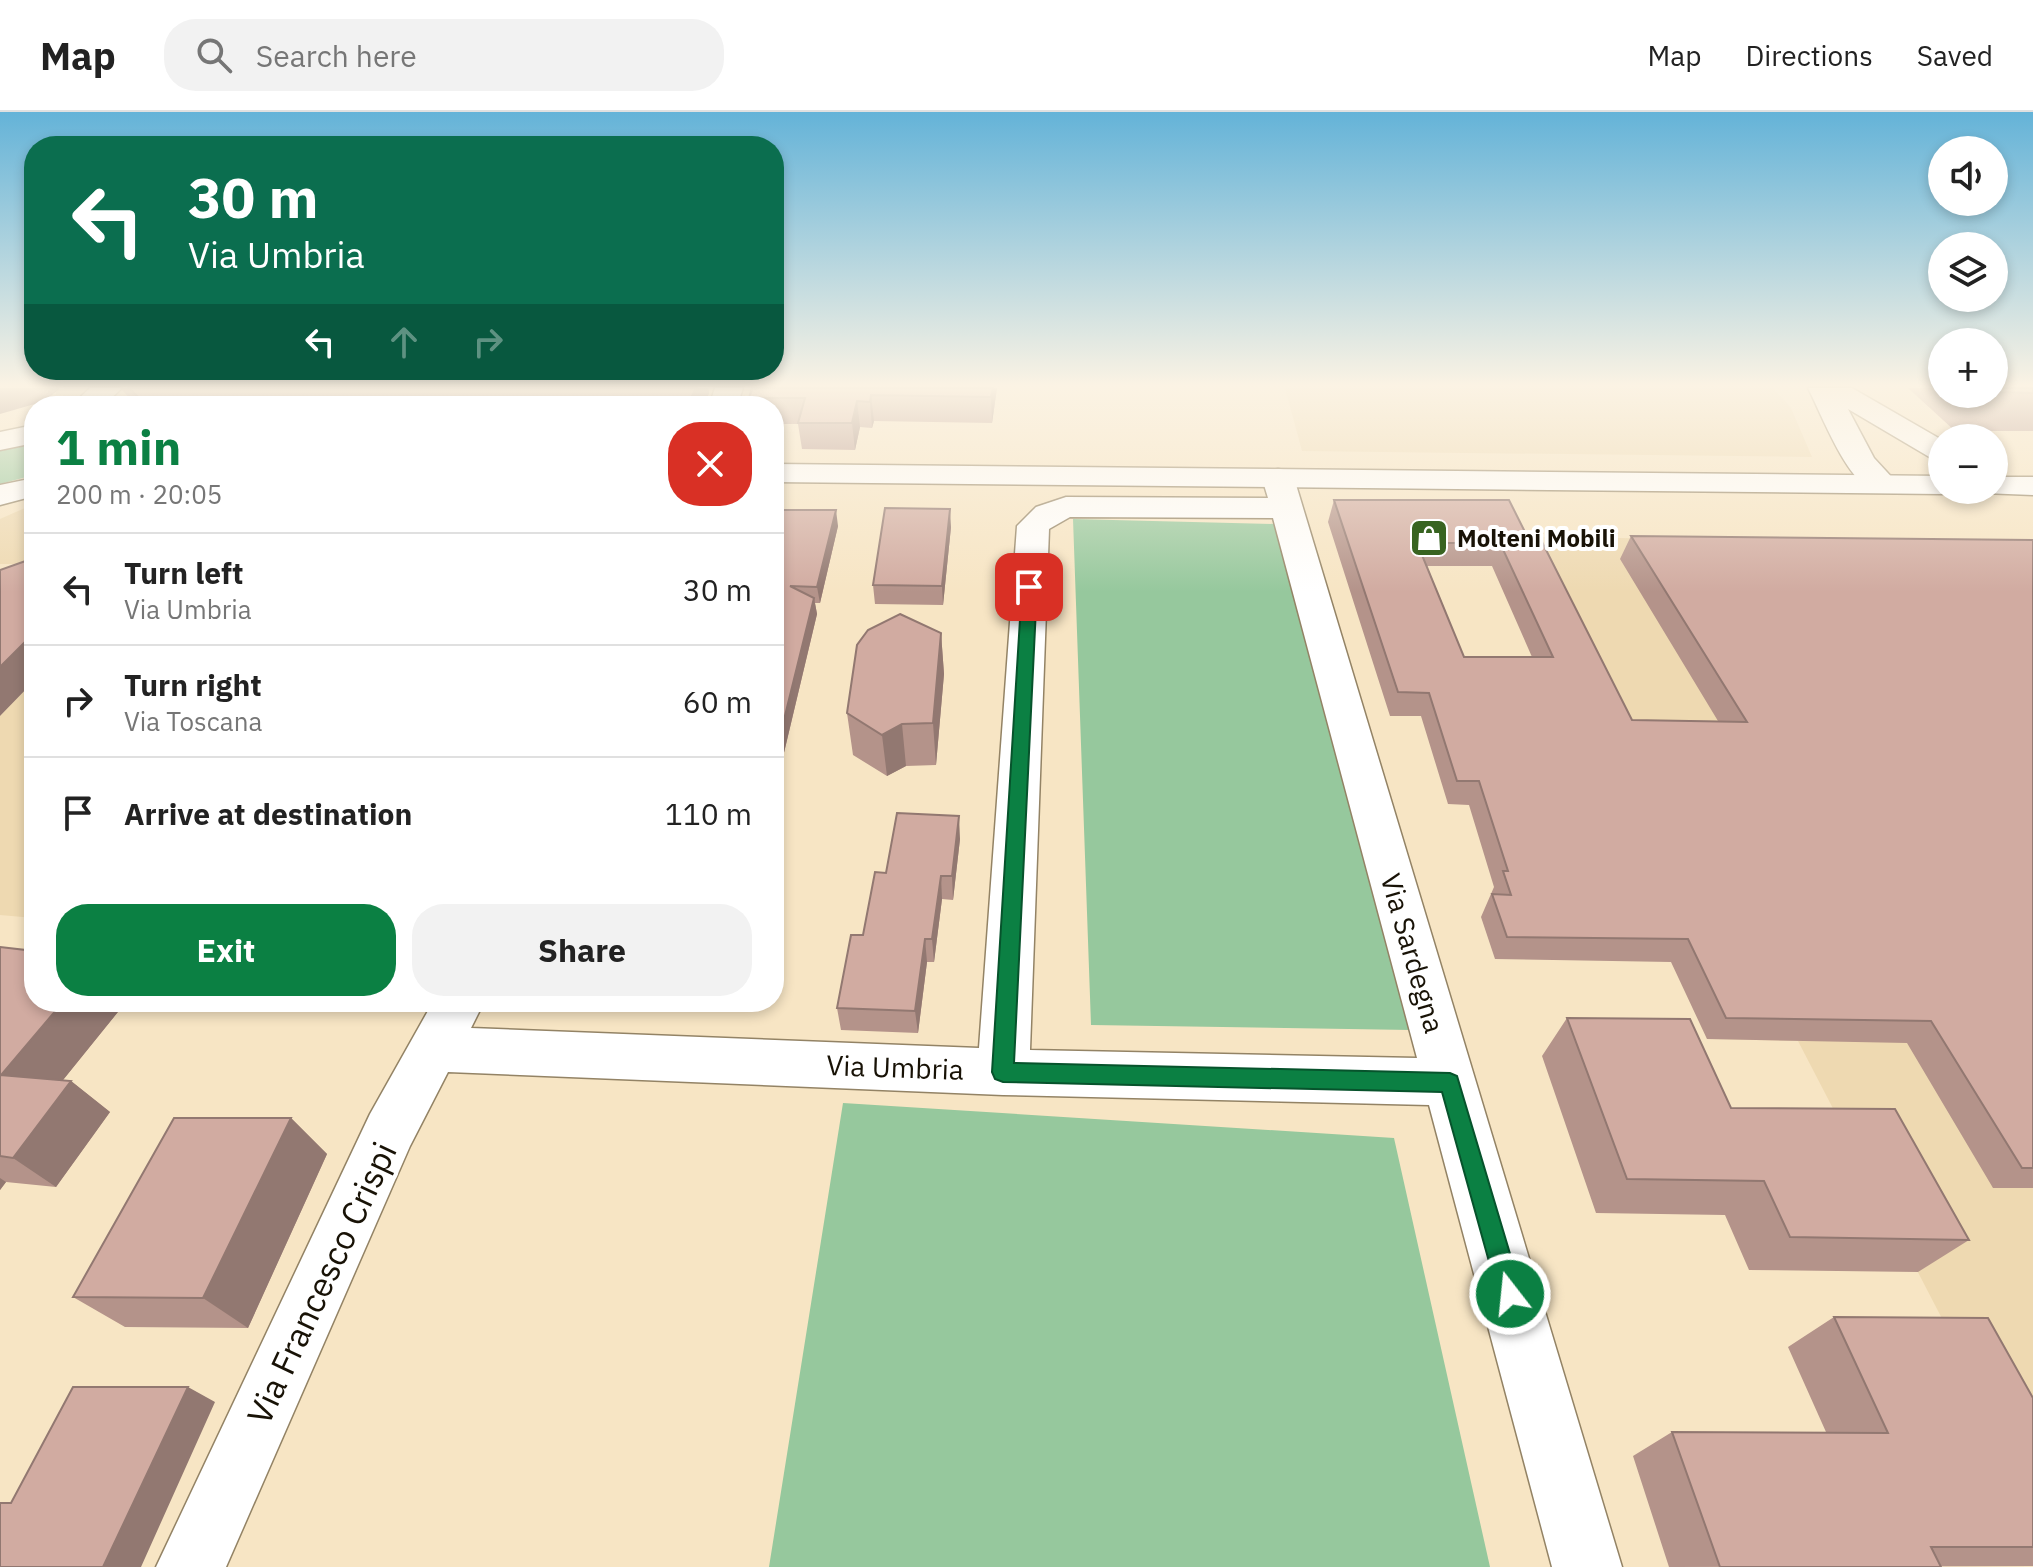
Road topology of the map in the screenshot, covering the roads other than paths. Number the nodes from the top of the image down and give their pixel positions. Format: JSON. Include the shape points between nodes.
{"nodes":[{"id":1,"x":1858,"y":456,"type":"edge"},
{"id":2,"x":784,"y":473,"type":"edge"},
{"id":3,"x":1882,"y":484,"type":"junction"},
{"id":4,"x":1928,"y":485,"type":"edge"},
{"id":5,"x":2008,"y":486,"type":"edge"},
{"id":6,"x":2033,"y":486,"type":"edge"},
{"id":7,"x":1281,"y":493,"type":"junction"},
{"id":8,"x":447,"y":1025,"type":"edge"},
{"id":9,"x":1003,"y":1072,"type":"junction"},
{"id":10,"x":1450,"y":1082,"type":"junction"},
{"id":11,"x":191,"y":1567,"type":"edge"},
{"id":12,"x":1587,"y":1567,"type":"edge"}],
"edges":[{"from":1,"to":3,"type":"street"},
{"from":2,"to":7,"type":"street"},
{"from":3,"to":4,"type":"street"},
{"from":3,"to":7,"type":"street"},
{"from":5,"to":6,"type":"street"},
{"from":7,"to":9,"type":"street","via":[[1066,507],[1033,526]]},
{"from":7,"to":10,"type":"street","name":"Via Sardegna"},
{"from":8,"to":9,"type":"street","name":"Via Umbria"},
{"from":8,"to":11,"type":"street","name":"Via Francesco Crispi","via":[[389,1132]]},
{"from":9,"to":10,"type":"street","name":"Via Umbria"},
{"from":10,"to":12,"type":"street","name":"Via Sardegna"}]}
